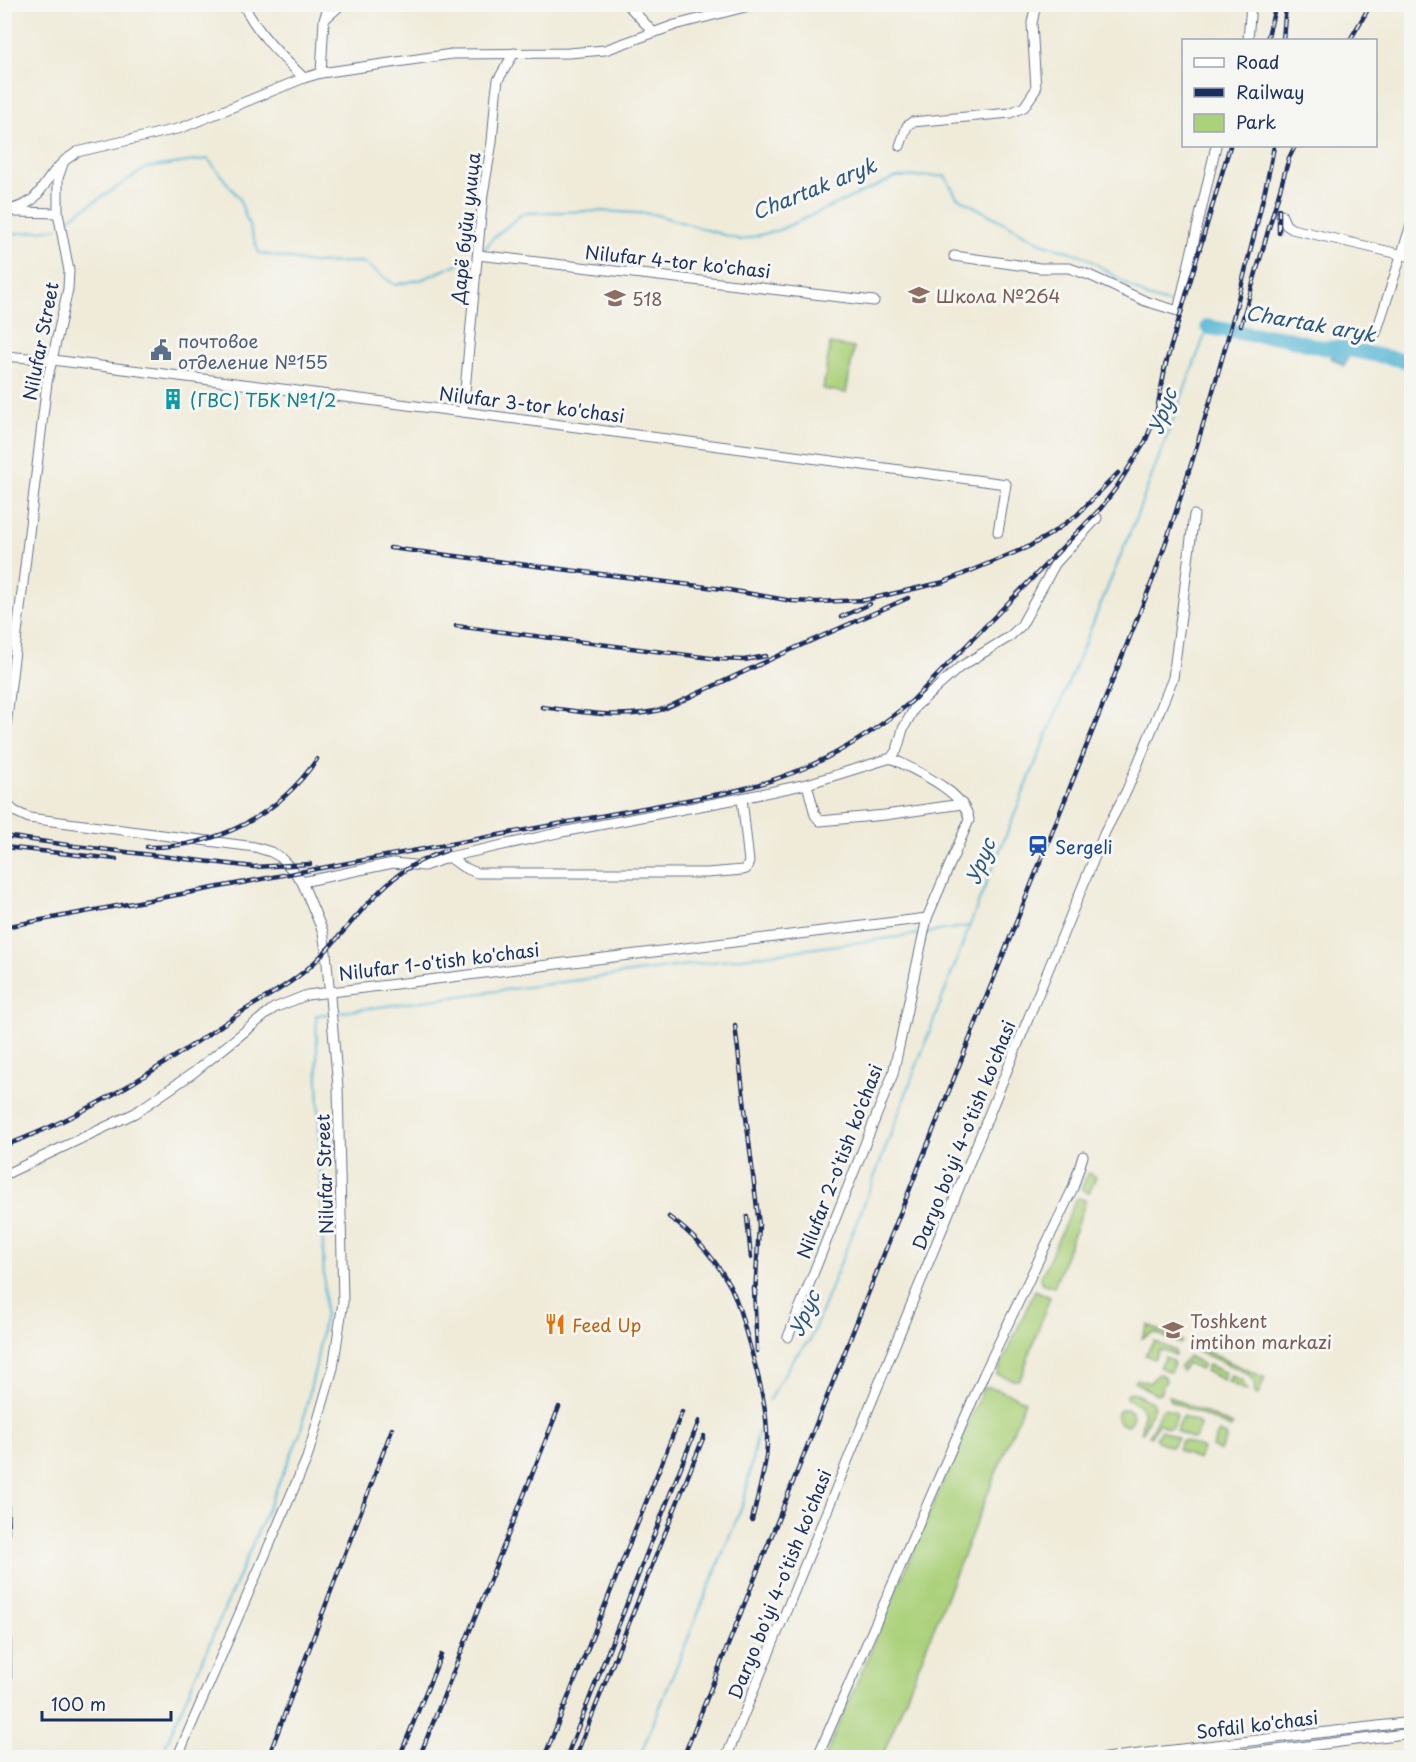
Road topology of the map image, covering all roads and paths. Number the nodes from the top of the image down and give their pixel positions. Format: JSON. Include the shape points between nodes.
{"nodes":[{"id":1,"x":243,"y":4,"type":"edge"},
{"id":2,"x":329,"y":4,"type":"edge"},
{"id":3,"x":342,"y":4,"type":"edge"},
{"id":4,"x":627,"y":4,"type":"edge"},
{"id":5,"x":757,"y":4,"type":"edge"},
{"id":6,"x":1036,"y":4,"type":"edge"},
{"id":7,"x":1251,"y":4,"type":"edge"},
{"id":8,"x":324,"y":20,"type":"junction"},
{"id":9,"x":654,"y":33,"type":"junction"},
{"id":10,"x":1248,"y":39,"type":"edge"},
{"id":11,"x":514,"y":53,"type":"junction"},
{"id":12,"x":321,"y":73,"type":"junction"},
{"id":13,"x":304,"y":78,"type":"junction"},
{"id":14,"x":900,"y":146,"type":"dead end"},
{"id":15,"x":1216,"y":147,"type":"edge"},
{"id":16,"x":64,"y":160,"type":"junction"},
{"id":17,"x":4,"y":212,"type":"edge"},
{"id":18,"x":58,"y":213,"type":"junction"},
{"id":19,"x":1281,"y":214,"type":"dead end"},
{"id":20,"x":1412,"y":222,"type":"edge"},
{"id":21,"x":478,"y":255,"type":"junction"},
{"id":22,"x":1401,"y":255,"type":"junction"},
{"id":23,"x":954,"y":256,"type":"dead end"},
{"id":24,"x":1412,"y":257,"type":"edge"},
{"id":25,"x":874,"y":300,"type":"dead end"},
{"id":26,"x":1376,"y":333,"type":"dead end"},
{"id":27,"x":4,"y":356,"type":"edge"},
{"id":28,"x":53,"y":360,"type":"junction"},
{"id":29,"x":464,"y":412,"type":"junction"},
{"id":30,"x":1194,"y":515,"type":"dead end"},
{"id":31,"x":1097,"y":518,"type":"dead end"},
{"id":32,"x":998,"y":532,"type":"dead end"},
{"id":33,"x":4,"y":743,"type":"edge"},
{"id":34,"x":891,"y":758,"type":"junction"},
{"id":35,"x":807,"y":784,"type":"junction"},
{"id":36,"x":742,"y":798,"type":"junction"},
{"id":37,"x":4,"y":801,"type":"edge"},
{"id":38,"x":962,"y":804,"type":"junction"},
{"id":39,"x":448,"y":857,"type":"junction"},
{"id":40,"x":302,"y":882,"type":"junction"},
{"id":41,"x":927,"y":918,"type":"junction"},
{"id":42,"x":330,"y":991,"type":"junction"},
{"id":43,"x":1083,"y":1156,"type":"dead end"},
{"id":44,"x":4,"y":1175,"type":"edge"},
{"id":45,"x":788,"y":1337,"type":"dead end"},
{"id":46,"x":1412,"y":1722,"type":"edge"},
{"id":47,"x":1412,"y":1733,"type":"edge"},
{"id":48,"x":1273,"y":1739,"type":"junction"},
{"id":49,"x":1274,"y":1750,"type":"junction"},
{"id":50,"x":1149,"y":1755,"type":"edge"},
{"id":51,"x":177,"y":1758,"type":"edge"},
{"id":52,"x":726,"y":1758,"type":"edge"},
{"id":53,"x":817,"y":1758,"type":"edge"},
{"id":54,"x":1105,"y":1758,"type":"edge"},
{"id":55,"x":1212,"y":1758,"type":"edge"}],
"edges":[{"from":1,"to":13,"type":"street","via":[[254,26]]},
{"from":2,"to":8,"type":"street"},
{"from":3,"to":8,"type":"street"},
{"from":4,"to":9,"type":"street"},
{"from":5,"to":9,"type":"street"},
{"from":6,"to":14,"type":"street","via":[[1032,23],[1036,89],[1024,107],[1010,113],[912,122]]},
{"from":7,"to":10,"type":"street"},
{"from":8,"to":12,"type":"street"},
{"from":9,"to":11,"type":"street","via":[[605,50]]},
{"from":11,"to":12,"type":"street","via":[[452,54]]},
{"from":11,"to":21,"type":"street","name":"Дарё буйи улица","via":[[498,80]]},
{"from":12,"to":13,"type":"street"},
{"from":13,"to":16,"type":"street","via":[[182,128],[77,152]]},
{"from":15,"to":23,"type":"street","via":[[1178,311],[1069,268],[1040,268]]},
{"from":16,"to":17,"type":"street","via":[[32,202]]},
{"from":16,"to":18,"type":"street","name":"Nilufar Street","via":[[58,178]]},
{"from":17,"to":18,"type":"street"},
{"from":18,"to":28,"type":"street","name":"Nilufar Street","via":[[69,271]]},
{"from":19,"to":22,"type":"street","via":[[1292,229]]},
{"from":20,"to":22,"type":"street"},
{"from":21,"to":25,"type":"street","name":"Nilufar 4-tor ko'chasi"},
{"from":21,"to":29,"type":"street","name":"Дарё буйи улица"},
{"from":22,"to":24,"type":"street"},
{"from":22,"to":26,"type":"street"},
{"from":27,"to":28,"type":"street","name":"Nilufar 3-tor ko'chasi"},
{"from":28,"to":29,"type":"street","name":"Nilufar 3-tor ko'chasi"},
{"from":28,"to":33,"type":"street","name":"Nilufar Street","via":[[47,382]]},
{"from":29,"to":32,"type":"street","name":"Nilufar 3-tor ko'chasi","via":[[1006,484]]},
{"from":30,"to":52,"type":"street","name":"Daryo bo'yi 4-o'tish ko'chasi","via":[[1173,678],[1127,790],[1105,832]]},
{"from":31,"to":34,"type":"street","via":[[1055,564],[1022,626],[960,667],[915,707]]},
{"from":34,"to":35,"type":"street"},
{"from":34,"to":38,"type":"street","via":[[926,776]]},
{"from":35,"to":36,"type":"street"},
{"from":35,"to":38,"type":"street","via":[[820,821]]},
{"from":36,"to":39,"type":"street"},
{"from":36,"to":39,"type":"street","via":[[749,862],[743,870],[477,873]]},
{"from":37,"to":40,"type":"street","name":"Nilufar Street","via":[[29,818],[255,847],[280,857]]},
{"from":38,"to":41,"type":"street","name":"Nilufar 2-o'tish ko'chasi","via":[[969,820]]},
{"from":39,"to":40,"type":"street","via":[[424,866],[393,863]]},
{"from":40,"to":42,"type":"street","name":"Nilufar Street","via":[[323,932]]},
{"from":41,"to":42,"type":"street","name":"Nilufar 1-o'tish ko'chasi"},
{"from":41,"to":45,"type":"street","name":"Nilufar 2-o'tish ko'chasi","via":[[893,1074]]},
{"from":42,"to":44,"type":"street","name":"Nilufar 1-o'tish ko'chasi","via":[[307,994],[274,1008],[193,1073],[135,1113]]},
{"from":42,"to":51,"type":"street","name":"Nilufar Street","via":[[338,1087],[343,1302],[333,1368],[307,1458]]},
{"from":43,"to":53,"type":"street"},
{"from":46,"to":48,"type":"street","name":"Sofdil ko'chasi"},
{"from":47,"to":49,"type":"street","name":"Sofdil ko'chasi"},
{"from":48,"to":49,"type":"street"},
{"from":48,"to":50,"type":"street","name":"Sofdil ko'chasi"},
{"from":49,"to":55,"type":"street","name":"Sofdil ko'chasi"},
{"from":50,"to":54,"type":"street","name":"Sofdil ko'chasi"}]}
